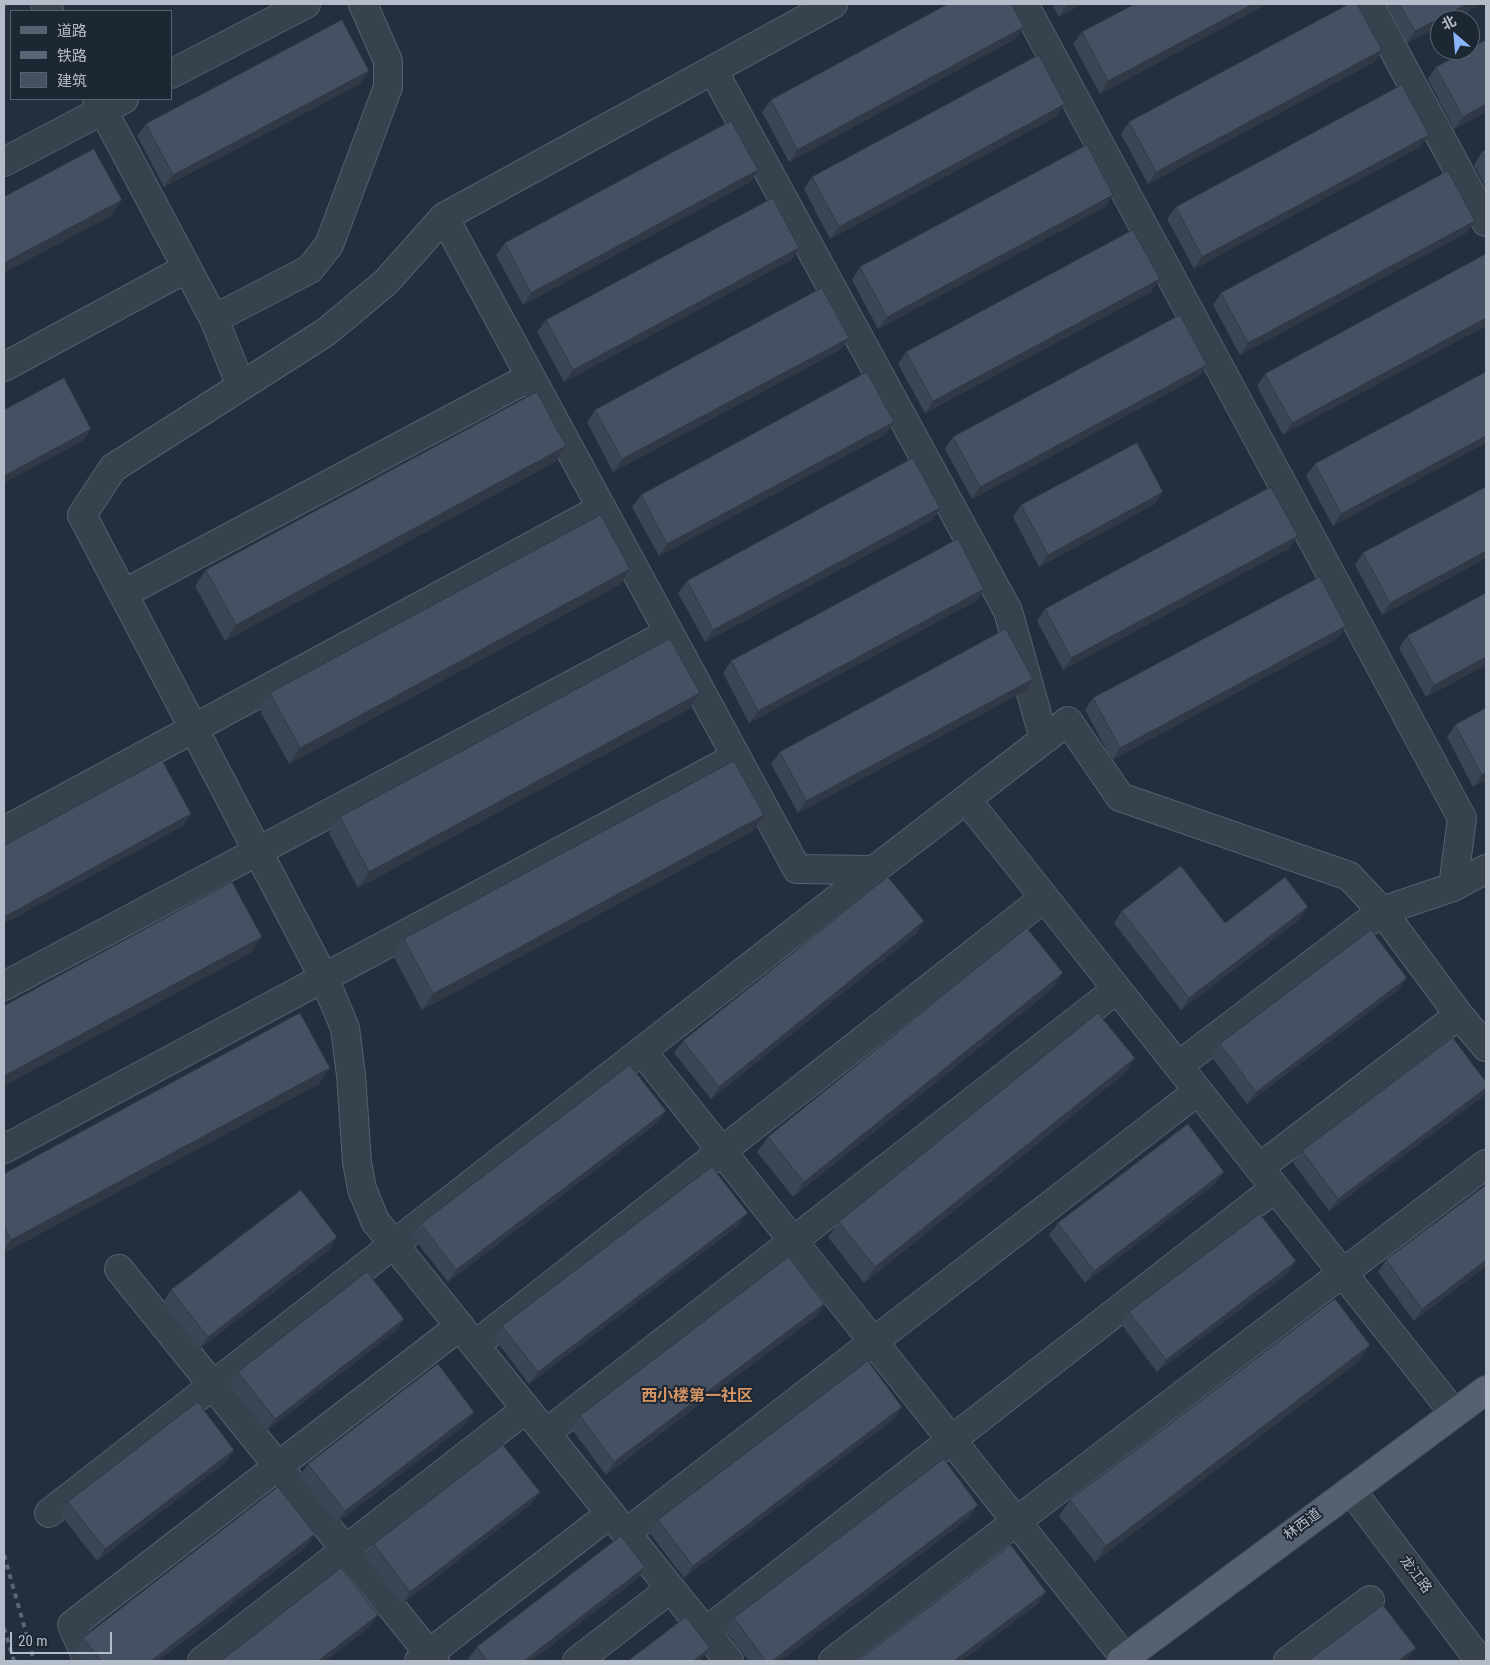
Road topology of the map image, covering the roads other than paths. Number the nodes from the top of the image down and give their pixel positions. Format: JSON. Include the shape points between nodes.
{"nodes":[{"id":1,"x":306,"y":4,"type":"edge"},
{"id":2,"x":363,"y":4,"type":"edge"},
{"id":3,"x":833,"y":4,"type":"edge"},
{"id":4,"x":1024,"y":4,"type":"edge"},
{"id":5,"x":1370,"y":4,"type":"edge"},
{"id":6,"x":713,"y":70,"type":"junction"},
{"id":7,"x":172,"y":73,"type":"edge"},
{"id":8,"x":108,"y":102,"type":"edge"},
{"id":9,"x":4,"y":162,"type":"edge"},
{"id":10,"x":444,"y":217,"type":"junction"},
{"id":11,"x":1486,"y":222,"type":"edge"},
{"id":12,"x":187,"y":268,"type":"junction"},
{"id":13,"x":214,"y":319,"type":"junction"},
{"id":14,"x":4,"y":367,"type":"edge"},
{"id":15,"x":530,"y":377,"type":"junction"},
{"id":16,"x":241,"y":386,"type":"junction"},
{"id":17,"x":602,"y":508,"type":"junction"},
{"id":18,"x":123,"y":594,"type":"junction"},
{"id":19,"x":669,"y":633,"type":"junction"},
{"id":20,"x":193,"y":728,"type":"junction"},
{"id":21,"x":1044,"y":739,"type":"junction"},
{"id":22,"x":736,"y":757,"type":"junction"},
{"id":23,"x":966,"y":799,"type":"junction"},
{"id":24,"x":4,"y":831,"type":"edge"},
{"id":25,"x":257,"y":852,"type":"junction"},
{"id":26,"x":874,"y":870,"type":"junction"},
{"id":27,"x":1486,"y":870,"type":"edge"},
{"id":28,"x":1453,"y":887,"type":"junction"},
{"id":29,"x":1044,"y":898,"type":"junction"},
{"id":30,"x":1382,"y":911,"type":"junction"},
{"id":31,"x":324,"y":978,"type":"junction"},
{"id":32,"x":4,"y":986,"type":"edge"},
{"id":33,"x":1117,"y":989,"type":"junction"},
{"id":34,"x":1459,"y":1015,"type":"junction"},
{"id":35,"x":1486,"y":1046,"type":"edge"},
{"id":36,"x":642,"y":1051,"type":"junction"},
{"id":37,"x":1178,"y":1066,"type":"junction"},
{"id":38,"x":1198,"y":1091,"type":"junction"},
{"id":39,"x":4,"y":1149,"type":"edge"},
{"id":40,"x":722,"y":1151,"type":"junction"},
{"id":41,"x":1486,"y":1164,"type":"edge"},
{"id":42,"x":1267,"y":1178,"type":"junction"},
{"id":43,"x":793,"y":1241,"type":"junction"},
{"id":44,"x":394,"y":1244,"type":"junction"},
{"id":45,"x":119,"y":1269,"type":"dead end"},
{"id":46,"x":1343,"y":1273,"type":"junction"},
{"id":47,"x":467,"y":1336,"type":"junction"},
{"id":48,"x":874,"y":1342,"type":"junction"},
{"id":49,"x":212,"y":1385,"type":"junction"},
{"id":50,"x":1486,"y":1390,"type":"edge"},
{"id":51,"x":526,"y":1410,"type":"junction"},
{"id":52,"x":1454,"y":1413,"type":"junction"},
{"id":53,"x":546,"y":1433,"type":"junction"},
{"id":54,"x":952,"y":1440,"type":"junction"},
{"id":55,"x":278,"y":1466,"type":"junction"},
{"id":56,"x":1351,"y":1490,"type":"junction"},
{"id":57,"x":49,"y":1513,"type":"dead end"},
{"id":58,"x":1017,"y":1522,"type":"junction"},
{"id":59,"x":618,"y":1524,"type":"junction"},
{"id":60,"x":345,"y":1550,"type":"junction"},
{"id":61,"x":670,"y":1589,"type":"junction"},
{"id":62,"x":1370,"y":1600,"type":"dead end"},
{"id":63,"x":705,"y":1632,"type":"junction"},
{"id":64,"x":428,"y":1659,"type":"edge"},
{"id":65,"x":1123,"y":1660,"type":"edge"},
{"id":66,"x":88,"y":1661,"type":"edge"},
{"id":67,"x":202,"y":1661,"type":"edge"},
{"id":68,"x":577,"y":1661,"type":"edge"},
{"id":69,"x":728,"y":1661,"type":"edge"},
{"id":70,"x":833,"y":1661,"type":"edge"},
{"id":71,"x":1288,"y":1661,"type":"edge"},
{"id":72,"x":1480,"y":1661,"type":"edge"}],
"edges":[{"from":1,"to":7,"type":"street"},
{"from":2,"to":13,"type":"street","via":[[388,61],[388,87],[329,245],[310,269]]},
{"from":3,"to":6,"type":"street"},
{"from":4,"to":28,"type":"street","via":[[1462,818]]},
{"from":5,"to":11,"type":"street"},
{"from":6,"to":10,"type":"street"},
{"from":6,"to":21,"type":"street","via":[[1008,611]]},
{"from":8,"to":9,"type":"street"},
{"from":8,"to":12,"type":"street"},
{"from":10,"to":15,"type":"street"},
{"from":10,"to":16,"type":"street","via":[[386,282],[326,332]]},
{"from":12,"to":13,"type":"street"},
{"from":12,"to":14,"type":"street"},
{"from":13,"to":16,"type":"street"},
{"from":15,"to":17,"type":"street"},
{"from":15,"to":18,"type":"street"},
{"from":16,"to":18,"type":"street","via":[[113,468],[82,515]]},
{"from":17,"to":19,"type":"street"},
{"from":17,"to":20,"type":"street"},
{"from":18,"to":20,"type":"street"},
{"from":19,"to":22,"type":"street"},
{"from":19,"to":25,"type":"street"},
{"from":20,"to":24,"type":"street"},
{"from":20,"to":25,"type":"street"},
{"from":21,"to":23,"type":"street"},
{"from":21,"to":30,"type":"street","via":[[1068,722],[1120,797],[1348,876]]},
{"from":22,"to":26,"type":"street","via":[[796,869]]},
{"from":22,"to":31,"type":"street"},
{"from":23,"to":26,"type":"street"},
{"from":23,"to":29,"type":"street"},
{"from":25,"to":31,"type":"street"},
{"from":25,"to":32,"type":"street"},
{"from":26,"to":36,"type":"street"},
{"from":27,"to":28,"type":"street"},
{"from":28,"to":30,"type":"street"},
{"from":29,"to":33,"type":"street"},
{"from":29,"to":40,"type":"street"},
{"from":30,"to":34,"type":"street"},
{"from":30,"to":37,"type":"street"},
{"from":31,"to":39,"type":"street"},
{"from":31,"to":44,"type":"street","via":[[345,1028],[356,1162],[362,1189],[376,1221]]},
{"from":33,"to":37,"type":"street"},
{"from":33,"to":43,"type":"street"},
{"from":34,"to":35,"type":"street"},
{"from":34,"to":42,"type":"street"},
{"from":36,"to":40,"type":"street"},
{"from":36,"to":44,"type":"street"},
{"from":37,"to":38,"type":"street"},
{"from":38,"to":42,"type":"street"},
{"from":38,"to":48,"type":"street"},
{"from":40,"to":43,"type":"street"},
{"from":40,"to":47,"type":"street"},
{"from":41,"to":46,"type":"street"},
{"from":42,"to":46,"type":"street"},
{"from":42,"to":54,"type":"street"},
{"from":43,"to":48,"type":"street"},
{"from":43,"to":53,"type":"street"},
{"from":44,"to":47,"type":"street"},
{"from":44,"to":49,"type":"street"},
{"from":45,"to":49,"type":"street"},
{"from":46,"to":52,"type":"street"},
{"from":46,"to":58,"type":"street"},
{"from":47,"to":51,"type":"street"},
{"from":47,"to":55,"type":"street"},
{"from":48,"to":54,"type":"street"},
{"from":48,"to":59,"type":"street"},
{"from":49,"to":55,"type":"street"},
{"from":49,"to":57,"type":"street"},
{"from":50,"to":52,"type":"main road","name":"林西道"},
{"from":51,"to":53,"type":"street"},
{"from":51,"to":60,"type":"street"},
{"from":52,"to":56,"type":"main road","name":"林西道"},
{"from":53,"to":59,"type":"street"},
{"from":54,"to":58,"type":"street"},
{"from":54,"to":63,"type":"street"},
{"from":55,"to":60,"type":"street"},
{"from":55,"to":66,"type":"street","via":[[72,1625]]},
{"from":56,"to":65,"type":"main road","name":"林西道"},
{"from":56,"to":72,"type":"street","name":"龙江路"},
{"from":58,"to":65,"type":"street"},
{"from":58,"to":70,"type":"street"},
{"from":59,"to":61,"type":"street"},
{"from":59,"to":64,"type":"street"},
{"from":60,"to":64,"type":"street"},
{"from":60,"to":67,"type":"street"},
{"from":61,"to":63,"type":"street"},
{"from":61,"to":68,"type":"street"},
{"from":62,"to":71,"type":"street"},
{"from":63,"to":69,"type":"street"}]}
